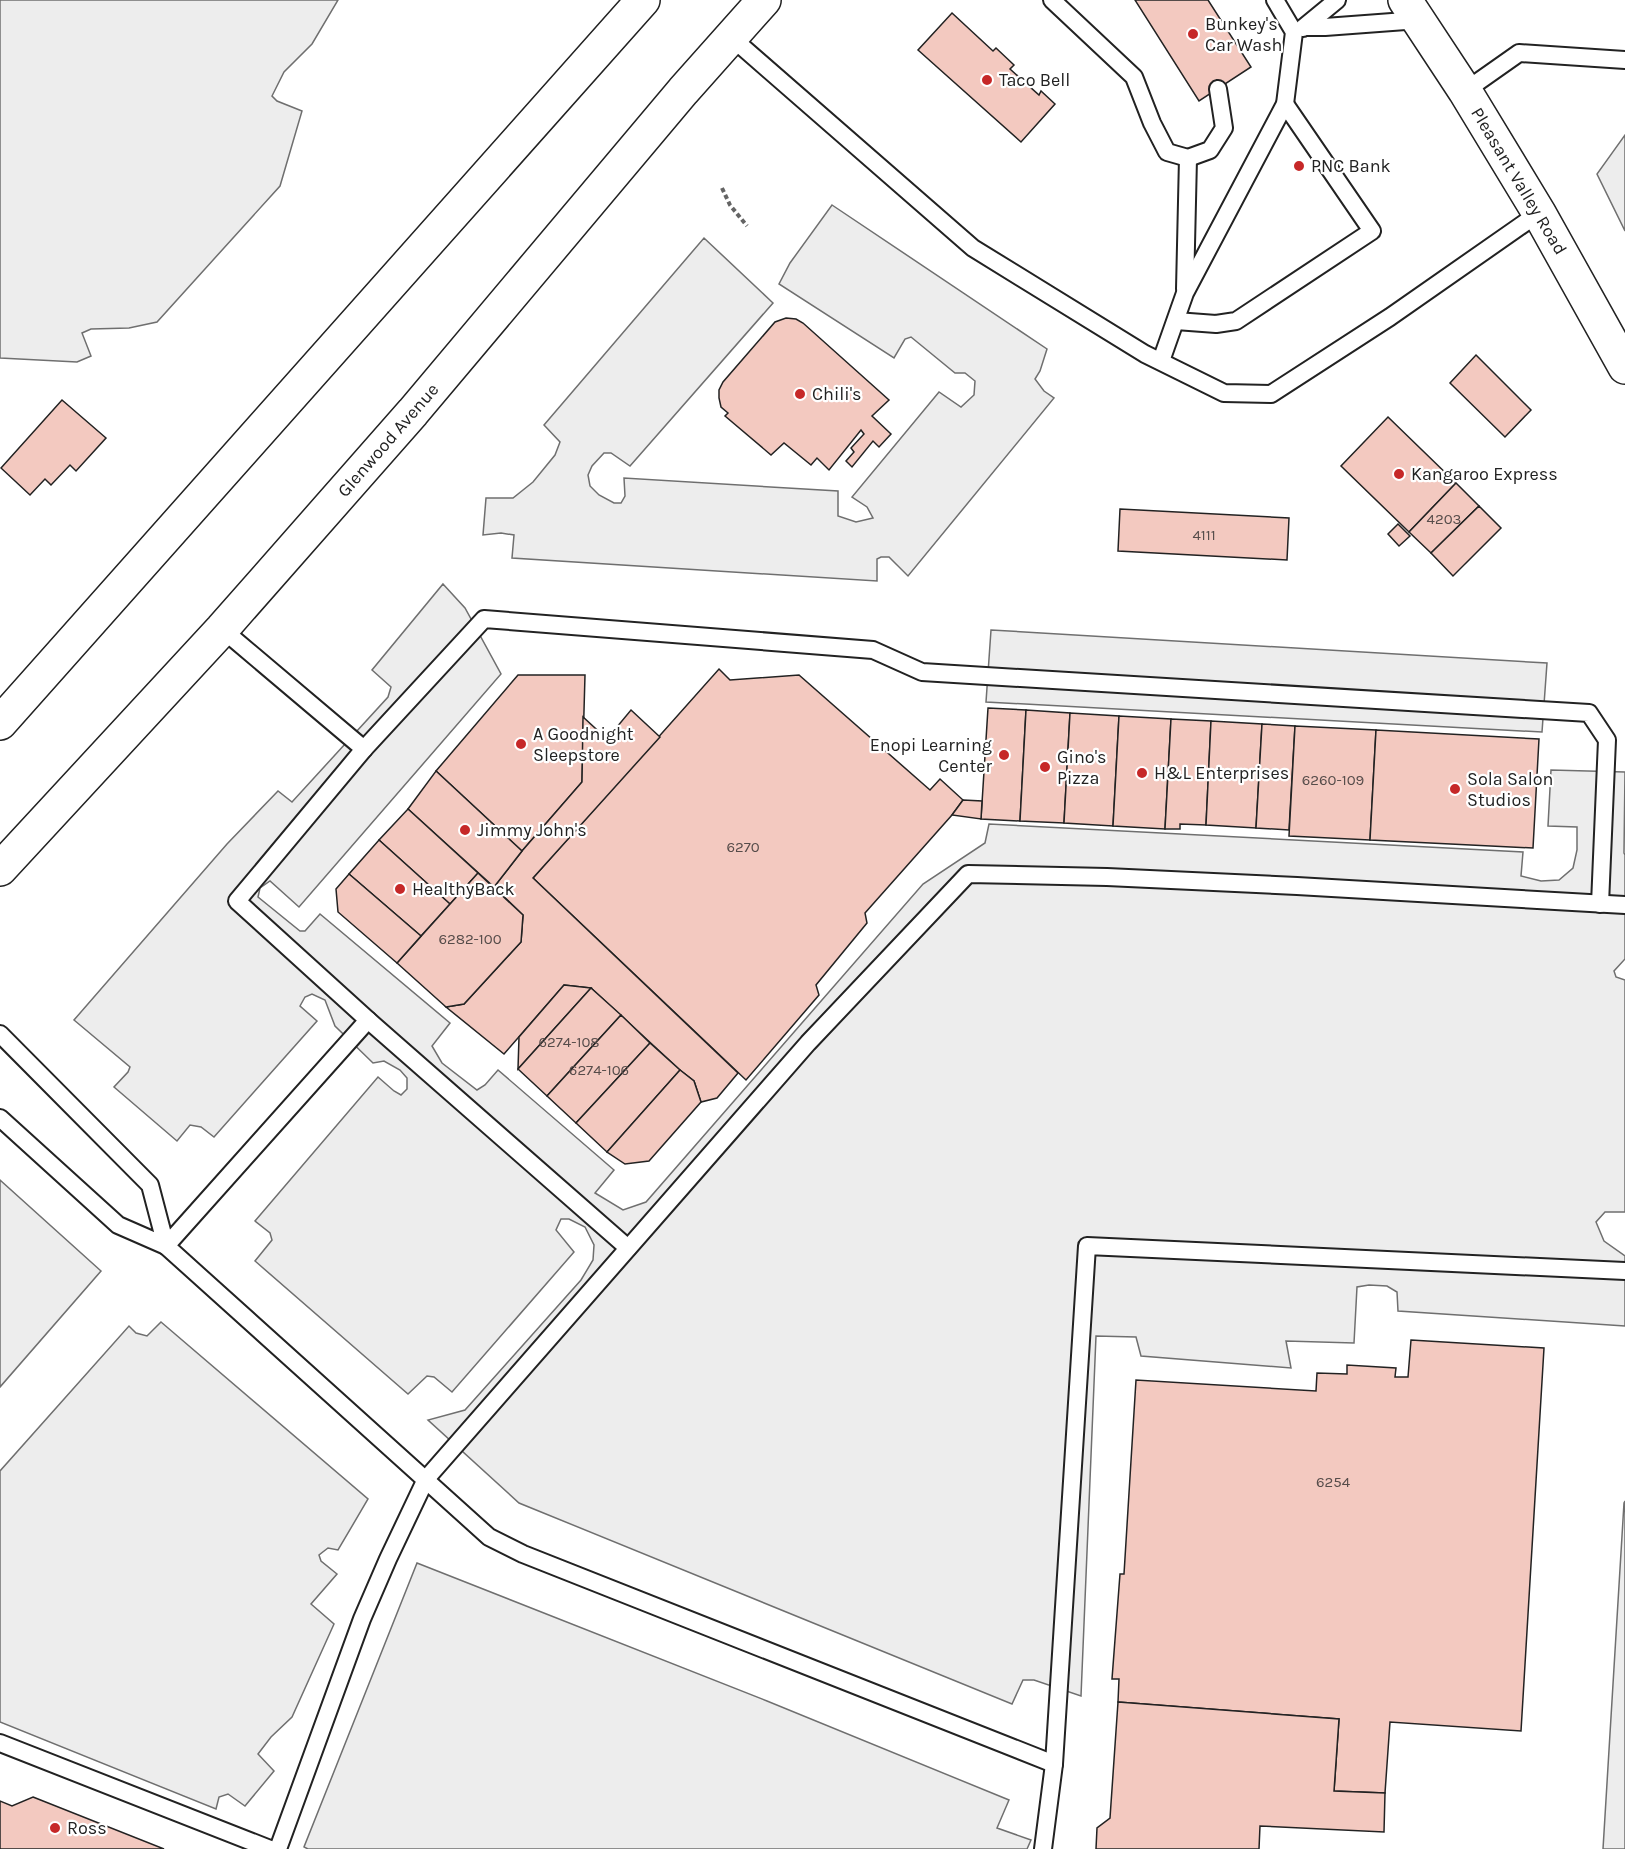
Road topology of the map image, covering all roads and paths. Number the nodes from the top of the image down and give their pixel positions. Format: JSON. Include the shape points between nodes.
{"nodes":[{"id":1,"x":643,"y":0,"type":"edge"},
{"id":2,"x":764,"y":0,"type":"edge"},
{"id":3,"x":1052,"y":0,"type":"edge"},
{"id":4,"x":1275,"y":0,"type":"edge"},
{"id":5,"x":1337,"y":0,"type":"edge"},
{"id":6,"x":1412,"y":10,"type":"edge"},
{"id":7,"x":1300,"y":30,"type":"junction"},
{"id":8,"x":731,"y":37,"type":"junction"},
{"id":9,"x":1625,"y":60,"type":"edge"},
{"id":10,"x":1218,"y":89,"type":"dead end"},
{"id":11,"x":1465,"y":91,"type":"junction"},
{"id":12,"x":1285,"y":104,"type":"junction"},
{"id":13,"x":1188,"y":158,"type":"junction"},
{"id":14,"x":722,"y":188,"type":"dead end"},
{"id":15,"x":1539,"y":213,"type":"junction"},
{"id":16,"x":747,"y":226,"type":"dead end"},
{"id":17,"x":1185,"y":293,"type":"junction"},
{"id":18,"x":1176,"y":321,"type":"junction"},
{"id":19,"x":1161,"y":361,"type":"junction"},
{"id":20,"x":1625,"y":367,"type":"edge"},
{"id":21,"x":222,"y":629,"type":"junction"},
{"id":22,"x":0,"y":723,"type":"edge"},
{"id":23,"x":364,"y":749,"type":"junction"},
{"id":24,"x":0,"y":869,"type":"edge"},
{"id":25,"x":1600,"y":904,"type":"junction"},
{"id":26,"x":1625,"y":905,"type":"edge"},
{"id":27,"x":368,"y":1020,"type":"junction"},
{"id":28,"x":0,"y":1034,"type":"edge"},
{"id":29,"x":0,"y":1118,"type":"edge"},
{"id":30,"x":166,"y":1246,"type":"junction"},
{"id":31,"x":628,"y":1248,"type":"junction"},
{"id":32,"x":1625,"y":1271,"type":"edge"},
{"id":33,"x":426,"y":1479,"type":"junction"},
{"id":34,"x":0,"y":1743,"type":"edge"},
{"id":35,"x":1054,"y":1764,"type":"junction"},
{"id":36,"x":270,"y":1849,"type":"edge"},
{"id":37,"x":278,"y":1849,"type":"edge"},
{"id":38,"x":1042,"y":1849,"type":"edge"}],
"edges":[{"from":1,"to":22,"type":"main road"},
{"from":2,"to":8,"type":"main road","name":"Glenwood Avenue"},
{"from":3,"to":13,"type":"lane","via":[[1134,77],[1167,152]]},
{"from":4,"to":7,"type":"lane"},
{"from":5,"to":7,"type":"lane"},
{"from":6,"to":7,"type":"lane"},
{"from":6,"to":11,"type":"main road","name":"Pleasant Valley Road"},
{"from":7,"to":12,"type":"lane"},
{"from":8,"to":19,"type":"lane","via":[[973,248]]},
{"from":8,"to":21,"type":"main road","name":"Glenwood Avenue","via":[[413,412]]},
{"from":9,"to":11,"type":"lane","via":[[1519,53]]},
{"from":10,"to":13,"type":"lane","via":[[1224,128],[1210,150]]},
{"from":11,"to":15,"type":"main road","name":"Pleasant Valley Road"},
{"from":12,"to":17,"type":"lane"},
{"from":12,"to":18,"type":"lane","via":[[1372,231],[1236,321]]},
{"from":13,"to":17,"type":"lane"},
{"from":14,"to":16,"type":"path"},
{"from":15,"to":19,"type":"lane","via":[[1271,394],[1224,393]]},
{"from":15,"to":20,"type":"main road","name":"Pleasant Valley Road"},
{"from":17,"to":18,"type":"lane"},
{"from":18,"to":19,"type":"lane"},
{"from":21,"to":23,"type":"lane"},
{"from":21,"to":24,"type":"main road","name":"Glenwood Avenue"},
{"from":23,"to":25,"type":"lane","via":[[484,618],[873,650],[922,672],[1589,713],[1607,740]]},
{"from":23,"to":27,"type":"lane","via":[[237,901]]},
{"from":25,"to":26,"type":"lane"},
{"from":25,"to":31,"type":"lane","via":[[1297,886],[968,874],[808,1043]]},
{"from":27,"to":30,"type":"lane"},
{"from":27,"to":31,"type":"lane"},
{"from":28,"to":30,"type":"lane","via":[[150,1185]]},
{"from":29,"to":30,"type":"lane","via":[[118,1225]]},
{"from":30,"to":33,"type":"lane"},
{"from":31,"to":33,"type":"lane"},
{"from":32,"to":35,"type":"lane","via":[[1087,1246]]},
{"from":33,"to":35,"type":"lane","via":[[489,1537],[523,1554]]},
{"from":33,"to":37,"type":"lane","via":[[362,1618]]},
{"from":34,"to":36,"type":"lane"},
{"from":35,"to":38,"type":"lane"}]}
